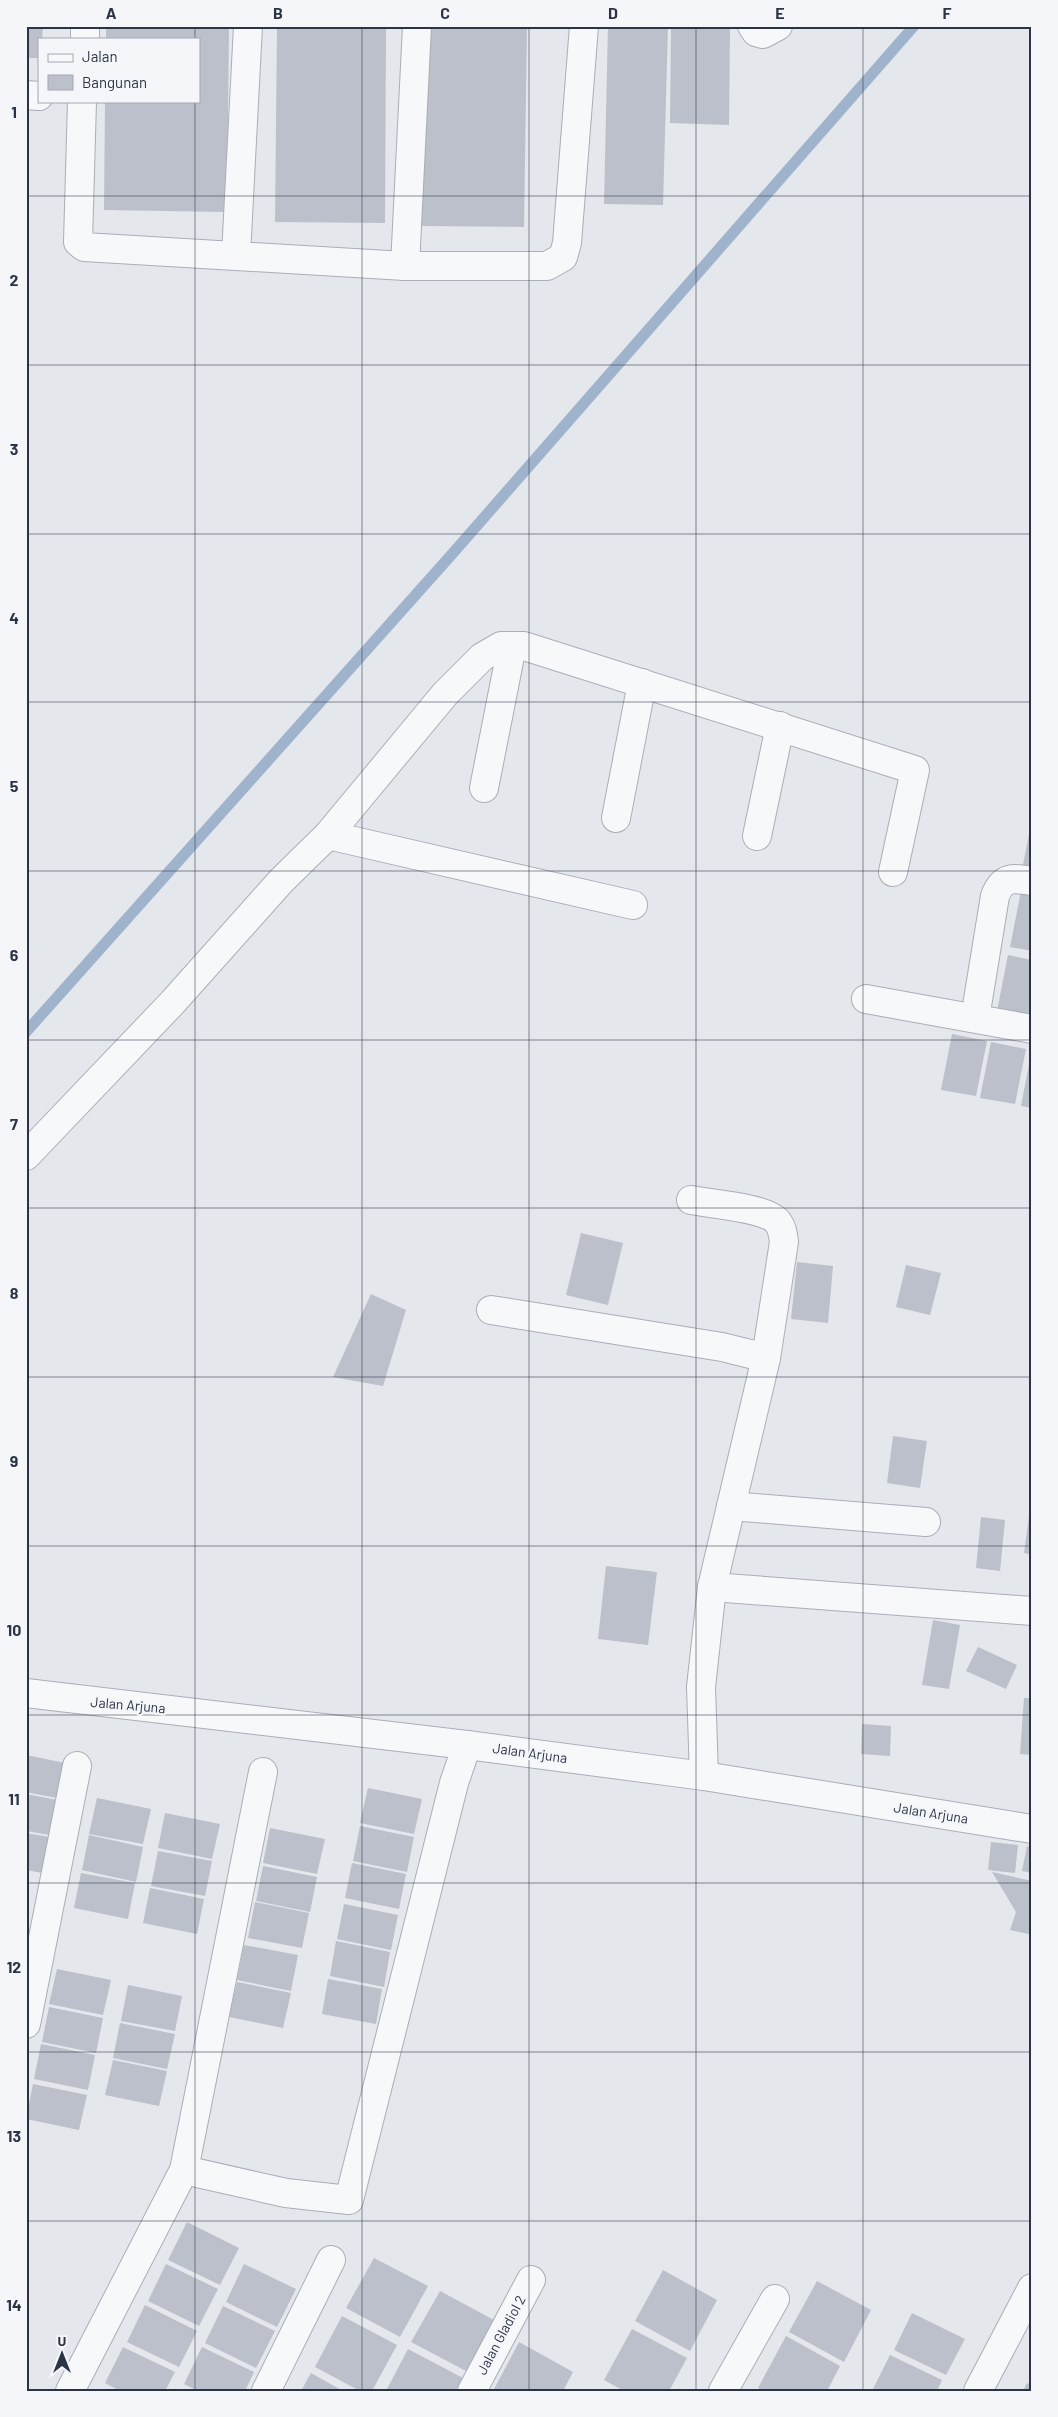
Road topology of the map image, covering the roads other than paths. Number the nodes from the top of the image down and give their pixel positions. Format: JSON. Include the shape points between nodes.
{"nodes":[{"id":1,"x":248,"y":26,"type":"edge"},
{"id":2,"x":417,"y":26,"type":"edge"},
{"id":3,"x":584,"y":26,"type":"edge"},
{"id":4,"x":752,"y":26,"type":"edge"},
{"id":5,"x":778,"y":26,"type":"edge"},
{"id":6,"x":82,"y":102,"type":"edge"},
{"id":7,"x":236,"y":255,"type":"junction"},
{"id":8,"x":405,"y":266,"type":"junction"},
{"id":9,"x":512,"y":646,"type":"junction"},
{"id":10,"x":642,"y":683,"type":"junction"},
{"id":11,"x":780,"y":726,"type":"junction"},
{"id":12,"x":484,"y":788,"type":"dead end"},
{"id":13,"x":616,"y":818,"type":"dead end"},
{"id":14,"x":328,"y":835,"type":"junction"},
{"id":15,"x":757,"y":836,"type":"dead end"},
{"id":16,"x":893,"y":872,"type":"dead end"},
{"id":17,"x":1032,"y":881,"type":"edge"},
{"id":18,"x":633,"y":905,"type":"dead end"},
{"id":19,"x":866,"y":999,"type":"dead end"},
{"id":20,"x":975,"y":1018,"type":"junction"},
{"id":21,"x":1032,"y":1029,"type":"edge"},
{"id":22,"x":26,"y":1156,"type":"edge"},
{"id":23,"x":691,"y":1200,"type":"dead end"},
{"id":24,"x":491,"y":1310,"type":"dead end"},
{"id":25,"x":766,"y":1358,"type":"junction"},
{"id":26,"x":731,"y":1506,"type":"junction"},
{"id":27,"x":926,"y":1522,"type":"dead end"},
{"id":28,"x":712,"y":1587,"type":"junction"},
{"id":29,"x":1032,"y":1611,"type":"edge"},
{"id":30,"x":26,"y":1693,"type":"edge"},
{"id":31,"x":467,"y":1744,"type":"junction"},
{"id":32,"x":77,"y":1766,"type":"dead end"},
{"id":33,"x":262,"y":1772,"type":"dead end"},
{"id":34,"x":704,"y":1776,"type":"junction"},
{"id":35,"x":1032,"y":1829,"type":"edge"},
{"id":36,"x":26,"y":2024,"type":"edge"},
{"id":37,"x":184,"y":2170,"type":"junction"},
{"id":38,"x":331,"y":2260,"type":"dead end"},
{"id":39,"x":531,"y":2280,"type":"dead end"},
{"id":40,"x":1032,"y":2288,"type":"edge"},
{"id":41,"x":775,"y":2299,"type":"dead end"},
{"id":42,"x":1023,"y":2329,"type":"edge"},
{"id":43,"x":70,"y":2391,"type":"edge"},
{"id":44,"x":266,"y":2391,"type":"edge"},
{"id":45,"x":472,"y":2391,"type":"edge"},
{"id":46,"x":723,"y":2391,"type":"edge"},
{"id":47,"x":978,"y":2391,"type":"edge"}],
"edges":[{"from":1,"to":7,"type":"street"},
{"from":2,"to":8,"type":"street"},
{"from":3,"to":8,"type":"street","via":[[570,214],[563,257],[547,266]]},
{"from":4,"to":5,"type":"street","via":[[763,34]]},
{"from":6,"to":7,"type":"street","via":[[78,242],[84,248]]},
{"from":7,"to":8,"type":"street"},
{"from":9,"to":10,"type":"street","via":[[524,646]]},
{"from":9,"to":12,"type":"street"},
{"from":9,"to":14,"type":"street","via":[[501,646],[482,657],[444,694]]},
{"from":10,"to":11,"type":"street"},
{"from":10,"to":13,"type":"street"},
{"from":11,"to":15,"type":"street"},
{"from":11,"to":16,"type":"street","via":[[915,770]]},
{"from":14,"to":18,"type":"street"},
{"from":14,"to":22,"type":"street","via":[[282,880],[173,1002]]},
{"from":17,"to":20,"type":"street","via":[[1006,880],[999,886]]},
{"from":19,"to":20,"type":"street"},
{"from":20,"to":21,"type":"street"},
{"from":23,"to":25,"type":"street","via":[[762,1213],[775,1220],[782,1229],[784,1242]]},
{"from":24,"to":25,"type":"street","via":[[722,1347]]},
{"from":25,"to":26,"type":"street"},
{"from":26,"to":27,"type":"street"},
{"from":26,"to":28,"type":"street"},
{"from":28,"to":29,"type":"street"},
{"from":28,"to":34,"type":"street","via":[[701,1687]]},
{"from":30,"to":31,"type":"street","name":"Jalan Arjuna"},
{"from":31,"to":34,"type":"street","name":"Jalan Arjuna"},
{"from":31,"to":37,"type":"street","via":[[454,1783],[349,2200],[286,2193]]},
{"from":32,"to":36,"type":"street"},
{"from":33,"to":37,"type":"street"},
{"from":34,"to":35,"type":"street","name":"Jalan Arjuna"},
{"from":37,"to":43,"type":"street"},
{"from":38,"to":44,"type":"street"},
{"from":39,"to":45,"type":"street","name":"Jalan Gladiol 2"},
{"from":40,"to":42,"type":"street"},
{"from":41,"to":46,"type":"street"},
{"from":42,"to":47,"type":"street"}]}
